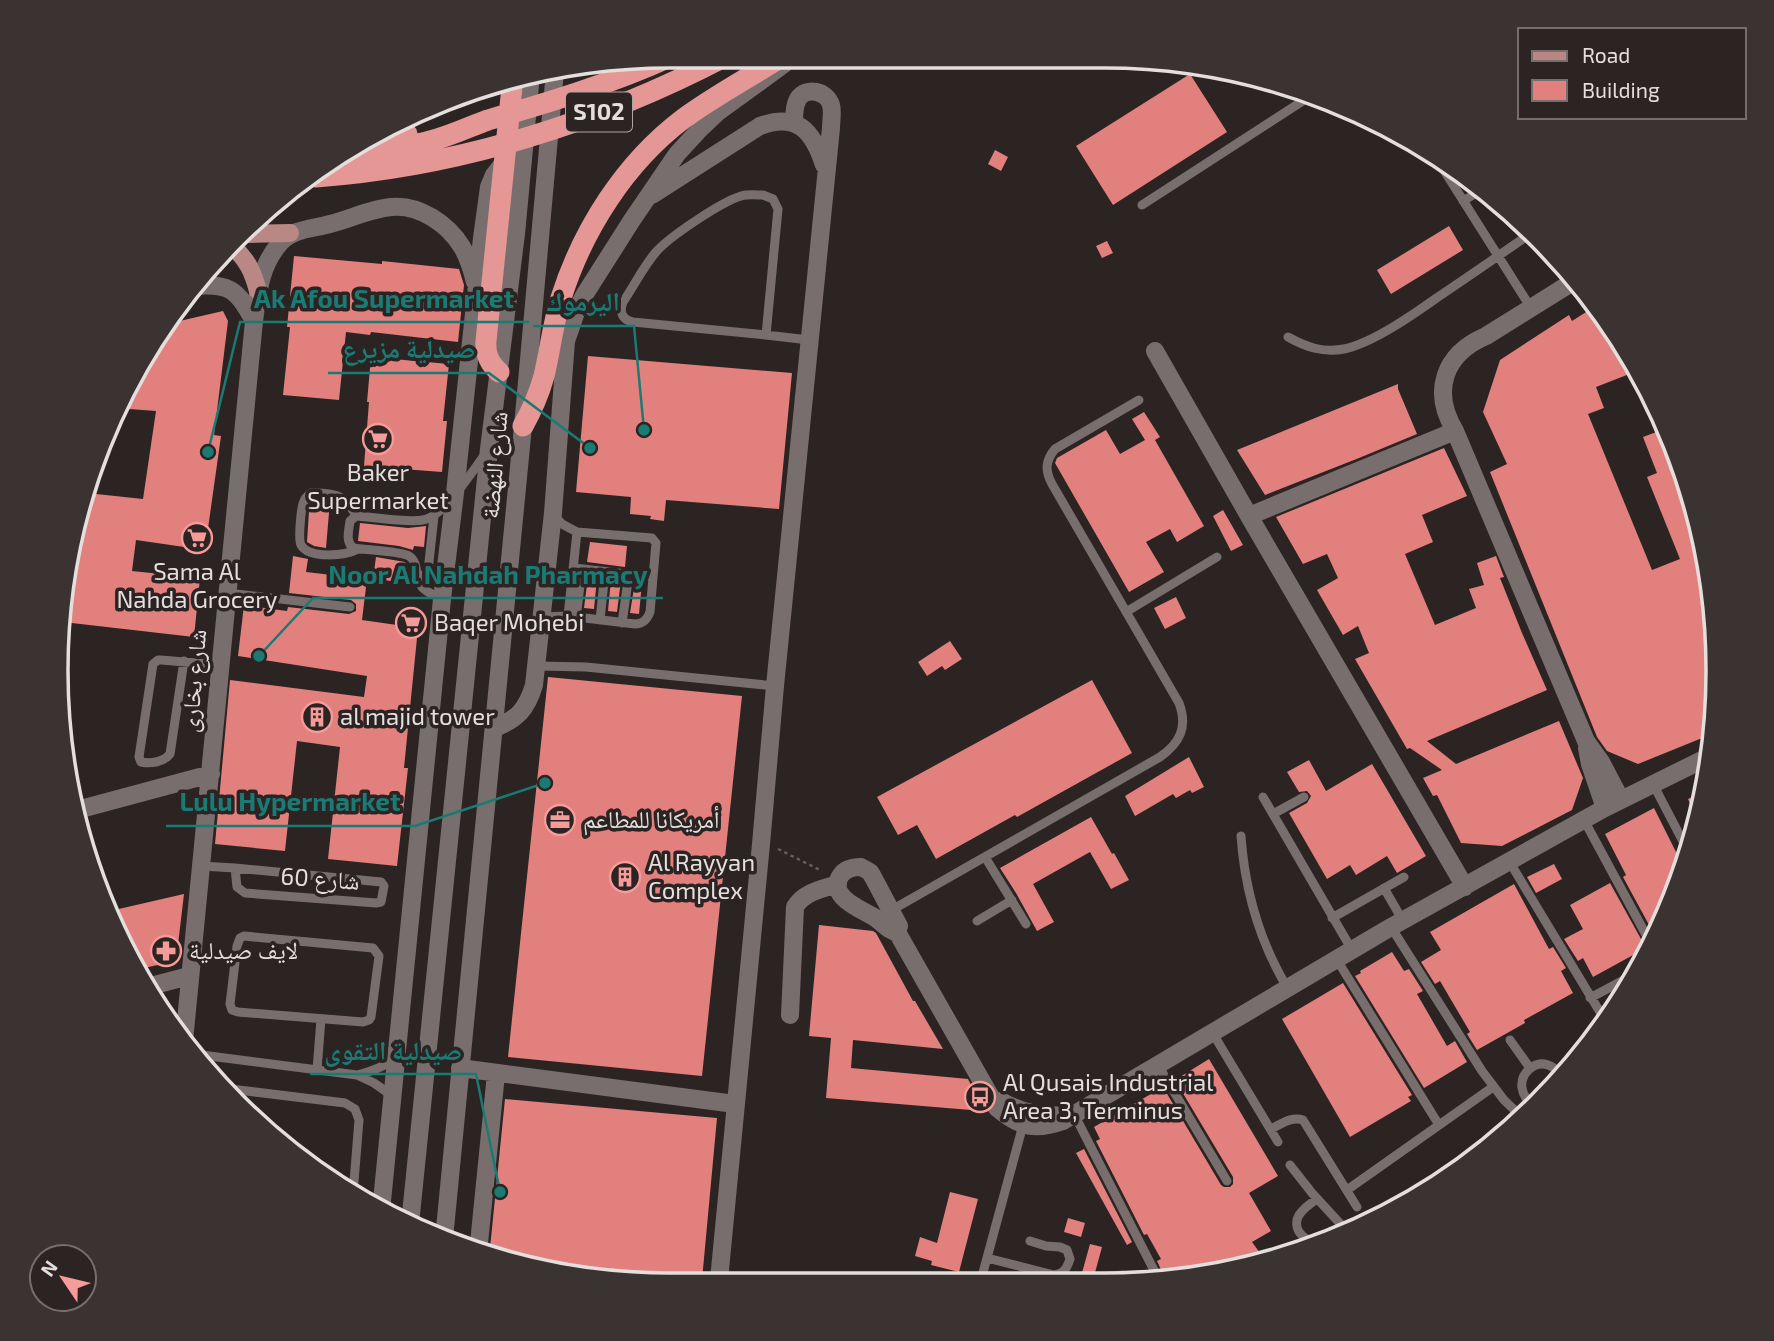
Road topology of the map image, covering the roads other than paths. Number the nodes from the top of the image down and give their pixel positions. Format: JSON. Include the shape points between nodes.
{"nodes":[{"id":1,"x":702,"y":68,"type":"edge"},
{"id":2,"x":763,"y":68,"type":"edge"},
{"id":3,"x":780,"y":68,"type":"edge"},
{"id":4,"x":637,"y":70,"type":"edge"},
{"id":5,"x":554,"y":80,"type":"edge"},
{"id":6,"x":530,"y":85,"type":"edge"},
{"id":7,"x":512,"y":90,"type":"edge"},
{"id":8,"x":1302,"y":102,"type":"edge"},
{"id":9,"x":794,"y":122,"type":"junction"},
{"id":10,"x":465,"y":127,"type":"junction"},
{"id":11,"x":396,"y":134,"type":"edge"},
{"id":12,"x":363,"y":153,"type":"edge"},
{"id":13,"x":505,"y":162,"type":"junction"},
{"id":14,"x":826,"y":172,"type":"junction"},
{"id":15,"x":328,"y":176,"type":"edge"},
{"id":16,"x":1449,"y":178,"type":"edge"},
{"id":17,"x":1473,"y":195,"type":"edge"},
{"id":18,"x":646,"y":199,"type":"junction"},
{"id":19,"x":1464,"y":201,"type":"junction"},
{"id":20,"x":1142,"y":205,"type":"dead end"},
{"id":21,"x":290,"y":233,"type":"junction"},
{"id":22,"x":257,"y":234,"type":"edge"},
{"id":23,"x":1523,"y":239,"type":"edge"},
{"id":24,"x":239,"y":252,"type":"edge"},
{"id":25,"x":1498,"y":256,"type":"junction"},
{"id":26,"x":208,"y":286,"type":"edge"},
{"id":27,"x":1567,"y":286,"type":"edge"},
{"id":28,"x":477,"y":289,"type":"junction"},
{"id":29,"x":258,"y":291,"type":"junction"},
{"id":30,"x":1531,"y":308,"type":"junction"},
{"id":31,"x":254,"y":321,"type":"junction"},
{"id":32,"x":766,"y":335,"type":"junction"},
{"id":33,"x":1288,"y":337,"type":"dead end"},
{"id":34,"x":809,"y":340,"type":"junction"},
{"id":35,"x":1155,"y":351,"type":"dead end"},
{"id":36,"x":499,"y":372,"type":"junction"},
{"id":37,"x":1139,"y":400,"type":"dead end"},
{"id":38,"x":523,"y":426,"type":"junction"},
{"id":39,"x":1455,"y":430,"type":"junction"},
{"id":40,"x":489,"y":449,"type":"junction"},
{"id":41,"x":455,"y":493,"type":"junction"},
{"id":42,"x":553,"y":513,"type":"junction"},
{"id":43,"x":359,"y":516,"type":"junction"},
{"id":44,"x":434,"y":516,"type":"junction"},
{"id":45,"x":1249,"y":516,"type":"junction"},
{"id":46,"x":577,"y":532,"type":"junction"},
{"id":47,"x":358,"y":549,"type":"junction"},
{"id":48,"x":1217,"y":557,"type":"dead end"},
{"id":49,"x":578,"y":569,"type":"junction"},
{"id":50,"x":606,"y":572,"type":"junction"},
{"id":51,"x":629,"y":574,"type":"junction"},
{"id":52,"x":653,"y":578,"type":"junction"},
{"id":53,"x":418,"y":580,"type":"junction"},
{"id":54,"x":226,"y":593,"type":"junction"},
{"id":55,"x":442,"y":599,"type":"junction"},
{"id":56,"x":350,"y":607,"type":"dead end"},
{"id":57,"x":1126,"y":612,"type":"junction"},
{"id":58,"x":541,"y":617,"type":"junction"},
{"id":59,"x":572,"y":617,"type":"junction"},
{"id":60,"x":600,"y":620,"type":"junction"},
{"id":61,"x":622,"y":623,"type":"junction"},
{"id":62,"x":184,"y":662,"type":"junction"},
{"id":63,"x":220,"y":665,"type":"junction"},
{"id":64,"x":537,"y":666,"type":"junction"},
{"id":65,"x":775,"y":686,"type":"junction"},
{"id":66,"x":494,"y":728,"type":"junction"},
{"id":67,"x":1699,"y":761,"type":"edge"},
{"id":68,"x":211,"y":774,"type":"junction"},
{"id":69,"x":1653,"y":783,"type":"junction"},
{"id":70,"x":1263,"y":797,"type":"dead end"},
{"id":71,"x":1304,"y":797,"type":"dead end"},
{"id":72,"x":1613,"y":804,"type":"junction"},
{"id":73,"x":85,"y":808,"type":"edge"},
{"id":74,"x":1273,"y":814,"type":"junction"},
{"id":75,"x":1584,"y":821,"type":"junction"},
{"id":76,"x":1241,"y":836,"type":"dead end"},
{"id":77,"x":1681,"y":838,"type":"edge"},
{"id":78,"x":985,"y":856,"type":"junction"},
{"id":79,"x":1509,"y":861,"type":"junction"},
{"id":80,"x":201,"y":866,"type":"junction"},
{"id":81,"x":235,"y":868,"type":"junction"},
{"id":82,"x":1404,"y":877,"type":"dead end"},
{"id":83,"x":839,"y":885,"type":"junction"},
{"id":84,"x":1465,"y":887,"type":"junction"},
{"id":85,"x":1384,"y":888,"type":"junction"},
{"id":86,"x":1012,"y":900,"type":"junction"},
{"id":87,"x":890,"y":911,"type":"junction"},
{"id":88,"x":1332,"y":918,"type":"junction"},
{"id":89,"x":977,"y":921,"type":"dead end"},
{"id":90,"x":1026,"y":924,"type":"dead end"},
{"id":91,"x":1397,"y":924,"type":"junction"},
{"id":92,"x":897,"y":932,"type":"junction"},
{"id":93,"x":1645,"y":934,"type":"edge"},
{"id":94,"x":1344,"y":955,"type":"junction"},
{"id":95,"x":189,"y":976,"type":"junction"},
{"id":96,"x":1618,"y":983,"type":"edge"},
{"id":97,"x":157,"y":984,"type":"edge"},
{"id":98,"x":1288,"y":989,"type":"junction"},
{"id":99,"x":1590,"y":998,"type":"junction"},
{"id":100,"x":1599,"y":1012,"type":"edge"},
{"id":101,"x":790,"y":1015,"type":"dead end"},
{"id":102,"x":321,"y":1019,"type":"junction"},
{"id":103,"x":185,"y":1026,"type":"edge"},
{"id":104,"x":1212,"y":1032,"type":"junction"},
{"id":105,"x":1510,"y":1040,"type":"dead end"},
{"id":106,"x":396,"y":1055,"type":"junction"},
{"id":107,"x":208,"y":1056,"type":"edge"},
{"id":108,"x":1158,"y":1065,"type":"junction"},
{"id":109,"x":460,"y":1068,"type":"junction"},
{"id":110,"x":1530,"y":1068,"type":"junction"},
{"id":111,"x":1555,"y":1069,"type":"edge"},
{"id":112,"x":317,"y":1070,"type":"junction"},
{"id":113,"x":357,"y":1074,"type":"junction"},
{"id":114,"x":496,"y":1074,"type":"junction"},
{"id":115,"x":1493,"y":1087,"type":"junction"},
{"id":116,"x":240,"y":1091,"type":"edge"},
{"id":117,"x":989,"y":1094,"type":"junction"},
{"id":118,"x":392,"y":1096,"type":"junction"},
{"id":119,"x":1527,"y":1098,"type":"edge"},
{"id":120,"x":735,"y":1104,"type":"junction"},
{"id":121,"x":1515,"y":1110,"type":"edge"},
{"id":122,"x":1074,"y":1114,"type":"junction"},
{"id":123,"x":1023,"y":1125,"type":"junction"},
{"id":124,"x":1439,"y":1125,"type":"junction"},
{"id":125,"x":1271,"y":1129,"type":"junction"},
{"id":126,"x":1278,"y":1142,"type":"dead end"},
{"id":127,"x":1290,"y":1165,"type":"dead end"},
{"id":128,"x":1227,"y":1181,"type":"dead end"},
{"id":129,"x":353,"y":1182,"type":"edge"},
{"id":130,"x":1347,"y":1190,"type":"junction"},
{"id":131,"x":382,"y":1199,"type":"edge"},
{"id":132,"x":1317,"y":1199,"type":"junction"},
{"id":133,"x":1357,"y":1207,"type":"dead end"},
{"id":134,"x":411,"y":1214,"type":"edge"},
{"id":135,"x":1340,"y":1224,"type":"edge"},
{"id":136,"x":445,"y":1229,"type":"edge"},
{"id":137,"x":1306,"y":1238,"type":"edge"},
{"id":138,"x":1030,"y":1241,"type":"dead end"},
{"id":139,"x":479,"y":1242,"type":"edge"},
{"id":140,"x":987,"y":1258,"type":"junction"},
{"id":141,"x":1154,"y":1270,"type":"edge"},
{"id":142,"x":720,"y":1273,"type":"edge"},
{"id":143,"x":983,"y":1273,"type":"edge"},
{"id":144,"x":1046,"y":1273,"type":"edge"},
{"id":145,"x":1062,"y":1273,"type":"edge"}],
"edges":[{"from":1,"to":15,"type":"highway","number":"S102","via":[[643,95],[529,136],[468,153]]},
{"from":2,"to":38,"type":"highway","via":[[682,120],[654,145],[606,202],[569,275],[544,376]]},
{"from":3,"to":18,"type":"street","via":[[700,129]]},
{"from":4,"to":10,"type":"highway","number":"S102"},
{"from":5,"to":38,"type":"street","name":"شارع النهضة"},
{"from":6,"to":36,"type":"street","name":"شارع النهضة"},
{"from":7,"to":13,"type":"highway"},
{"from":8,"to":20,"type":"lane"},
{"from":9,"to":14,"type":"street","via":[[819,149]]},
{"from":9,"to":14,"type":"street","via":[[797,100],[808,92],[822,94],[831,104]]},
{"from":9,"to":18,"type":"street","via":[[771,121],[760,126]]},
{"from":10,"to":11,"type":"highway"},
{"from":10,"to":12,"type":"highway","number":"S102","via":[[442,138]]},
{"from":13,"to":28,"type":"street","via":[[489,187]]},
{"from":13,"to":36,"type":"highway","via":[[486,350]]},
{"from":14,"to":34,"type":"street"},
{"from":16,"to":19,"type":"lane"},
{"from":17,"to":19,"type":"lane"},
{"from":18,"to":42,"type":"street","via":[[585,294],[566,341]]},
{"from":19,"to":25,"type":"lane"},
{"from":21,"to":22,"type":"main road"},
{"from":21,"to":28,"type":"street","via":[[390,207],[417,210],[434,219],[462,247]]},
{"from":21,"to":29,"type":"street","name":"شارع بخارى","via":[[268,260]]},
{"from":23,"to":25,"type":"lane"},
{"from":24,"to":29,"type":"main road"},
{"from":25,"to":30,"type":"lane"},
{"from":25,"to":33,"type":"lane","via":[[1405,320],[1346,349],[1325,351]]},
{"from":26,"to":31,"type":"street","via":[[219,286],[241,297]]},
{"from":27,"to":30,"type":"street"},
{"from":28,"to":41,"type":"street"},
{"from":29,"to":31,"type":"street","name":"شارع بخارى"},
{"from":30,"to":39,"type":"street","via":[[1486,336],[1466,359],[1454,386]]},
{"from":31,"to":54,"type":"street","name":"شارع بخارى"},
{"from":32,"to":32,"type":"lane","via":[[778,209],[773,199],[763,195],[743,196],[723,205],[661,247],[621,307],[627,321]]},
{"from":32,"to":34,"type":"lane"},
{"from":34,"to":65,"type":"street"},
{"from":35,"to":45,"type":"street"},
{"from":36,"to":40,"type":"street","name":"شارع النهضة"},
{"from":37,"to":57,"type":"lane","via":[[1055,449],[1046,469]]},
{"from":38,"to":66,"type":"street","name":"شارع النهضة"},
{"from":39,"to":45,"type":"street"},
{"from":39,"to":72,"type":"street","via":[[1586,741],[1601,762]]},
{"from":40,"to":41,"type":"lane"},
{"from":40,"to":134,"type":"street","name":"شارع النهضة"},
{"from":41,"to":44,"type":"lane"},
{"from":41,"to":55,"type":"street"},
{"from":42,"to":46,"type":"lane"},
{"from":42,"to":58,"type":"street"},
{"from":43,"to":44,"type":"lane","via":[[415,521]]},
{"from":43,"to":47,"type":"lane","via":[[350,521],[348,541]]},
{"from":43,"to":47,"type":"lane","via":[[342,498],[311,493],[302,507],[299,539],[304,549],[314,553],[338,556]]},
{"from":44,"to":53,"type":"lane","via":[[428,571]]},
{"from":45,"to":84,"type":"street"},
{"from":46,"to":49,"type":"lane"},
{"from":46,"to":52,"type":"lane","via":[[652,538],[656,544]]},
{"from":47,"to":53,"type":"lane","via":[[408,555],[416,564]]},
{"from":48,"to":57,"type":"lane"},
{"from":49,"to":50,"type":"lane"},
{"from":49,"to":59,"type":"lane"},
{"from":50,"to":51,"type":"lane"},
{"from":50,"to":60,"type":"lane"},
{"from":51,"to":52,"type":"lane"},
{"from":51,"to":61,"type":"lane"},
{"from":52,"to":61,"type":"lane","via":[[645,621]]},
{"from":53,"to":55,"type":"lane"},
{"from":54,"to":56,"type":"lane"},
{"from":54,"to":63,"type":"street","name":"شارع بخارى"},
{"from":55,"to":106,"type":"street"},
{"from":57,"to":78,"type":"lane","via":[[1179,703],[1181,734],[1173,748]]},
{"from":58,"to":59,"type":"lane"},
{"from":58,"to":64,"type":"street"},
{"from":59,"to":60,"type":"lane"},
{"from":60,"to":61,"type":"lane"},
{"from":62,"to":62,"type":"lane","via":[[153,664],[138,757],[141,762],[165,760],[170,754]]},
{"from":62,"to":63,"type":"lane"},
{"from":63,"to":68,"type":"street","name":"شارع بخارى"},
{"from":64,"to":65,"type":"lane"},
{"from":64,"to":66,"type":"street","via":[[526,706],[509,723]]},
{"from":65,"to":120,"type":"street"},
{"from":66,"to":109,"type":"street","name":"شارع النهضة"},
{"from":67,"to":69,"type":"street"},
{"from":68,"to":73,"type":"street"},
{"from":68,"to":80,"type":"street","name":"شارع بخارى"},
{"from":69,"to":72,"type":"street"},
{"from":69,"to":77,"type":"lane"},
{"from":70,"to":74,"type":"lane"},
{"from":71,"to":74,"type":"lane"},
{"from":72,"to":75,"type":"street"},
{"from":74,"to":88,"type":"lane"},
{"from":75,"to":79,"type":"street"},
{"from":75,"to":93,"type":"lane"},
{"from":76,"to":98,"type":"lane","via":[[1257,926]]},
{"from":78,"to":86,"type":"lane"},
{"from":78,"to":87,"type":"lane"},
{"from":79,"to":84,"type":"street"},
{"from":79,"to":99,"type":"lane"},
{"from":80,"to":81,"type":"lane","name":"شارع 60"},
{"from":80,"to":95,"type":"street","name":"شارع بخارى"},
{"from":81,"to":81,"type":"lane","name":"شارع 60","via":[[379,882],[383,897],[376,903],[245,893],[237,887]]},
{"from":82,"to":85,"type":"lane"},
{"from":83,"to":87,"type":"street","via":[[850,868],[866,869]]},
{"from":83,"to":92,"type":"street","via":[[844,899]]},
{"from":83,"to":101,"type":"street","via":[[803,897],[795,907]]},
{"from":84,"to":91,"type":"street"},
{"from":85,"to":88,"type":"lane"},
{"from":85,"to":91,"type":"lane"},
{"from":86,"to":89,"type":"lane"},
{"from":86,"to":90,"type":"lane"},
{"from":87,"to":92,"type":"street","via":[[899,926]]},
{"from":88,"to":94,"type":"lane"},
{"from":91,"to":94,"type":"street"},
{"from":91,"to":115,"type":"lane"},
{"from":92,"to":117,"type":"street"},
{"from":94,"to":98,"type":"street"},
{"from":94,"to":124,"type":"lane"},
{"from":95,"to":97,"type":"street"},
{"from":95,"to":103,"type":"street","name":"شارع بخارى"},
{"from":96,"to":99,"type":"lane"},
{"from":98,"to":104,"type":"street"},
{"from":99,"to":100,"type":"lane"},
{"from":102,"to":102,"type":"lane","via":[[369,1020],[379,956],[376,950],[248,935],[240,938],[232,1010]]},
{"from":102,"to":112,"type":"lane"},
{"from":104,"to":108,"type":"street"},
{"from":104,"to":125,"type":"lane"},
{"from":105,"to":110,"type":"lane"},
{"from":106,"to":113,"type":"lane","via":[[384,1065]]},
{"from":106,"to":118,"type":"street"},
{"from":107,"to":112,"type":"lane"},
{"from":108,"to":122,"type":"street"},
{"from":108,"to":128,"type":"lane"},
{"from":109,"to":114,"type":"street"},
{"from":109,"to":136,"type":"street","name":"شارع النهضة"},
{"from":110,"to":111,"type":"lane","via":[[1547,1064]]},
{"from":110,"to":119,"type":"lane","via":[[1523,1077]]},
{"from":112,"to":113,"type":"lane"},
{"from":113,"to":118,"type":"lane"},
{"from":114,"to":120,"type":"street"},
{"from":114,"to":139,"type":"street"},
{"from":115,"to":121,"type":"lane"},
{"from":115,"to":124,"type":"lane"},
{"from":116,"to":129,"type":"lane","via":[[345,1103],[355,1109],[359,1119]]},
{"from":117,"to":122,"type":"street","via":[[1020,1110]]},
{"from":117,"to":123,"type":"street","via":[[997,1108]]},
{"from":118,"to":131,"type":"street"},
{"from":120,"to":142,"type":"street"},
{"from":122,"to":123,"type":"street","via":[[1050,1126]]},
{"from":122,"to":141,"type":"lane"},
{"from":123,"to":140,"type":"lane"},
{"from":124,"to":130,"type":"lane"},
{"from":125,"to":126,"type":"lane"},
{"from":125,"to":130,"type":"lane","via":[[1291,1119],[1303,1120]]},
{"from":127,"to":132,"type":"lane"},
{"from":130,"to":133,"type":"lane"},
{"from":132,"to":135,"type":"lane"},
{"from":132,"to":137,"type":"lane","via":[[1298,1218],[1297,1227]]},
{"from":138,"to":145,"type":"lane","via":[[1067,1250],[1070,1259]]},
{"from":140,"to":143,"type":"lane"},
{"from":140,"to":144,"type":"lane"}]}
